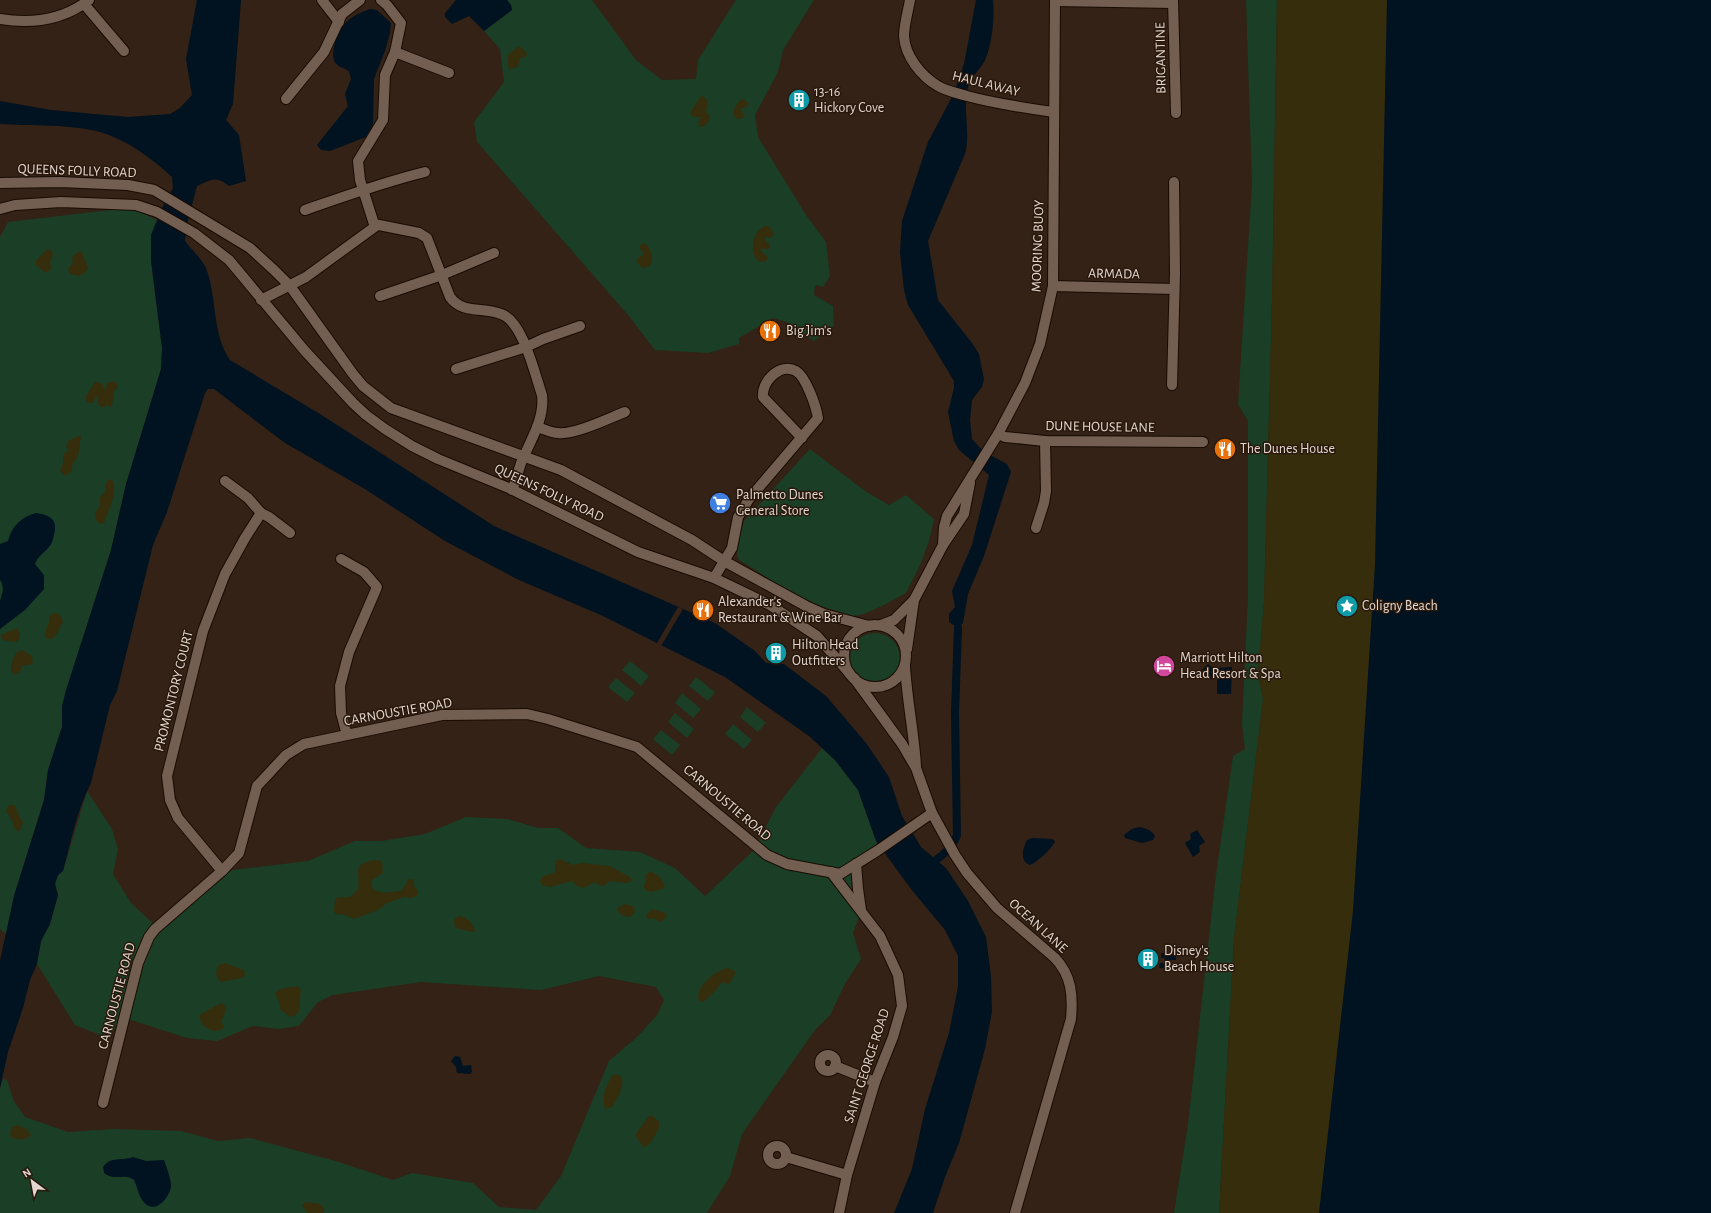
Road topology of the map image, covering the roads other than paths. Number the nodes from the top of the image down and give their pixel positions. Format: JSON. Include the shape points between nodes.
{"nodes":[{"id":1,"x":322,"y":0,"type":"edge"},
{"id":2,"x":360,"y":0,"type":"edge"},
{"id":3,"x":910,"y":0,"type":"edge"},
{"id":4,"x":1055,"y":0,"type":"edge"},
{"id":5,"x":383,"y":1,"type":"edge"},
{"id":6,"x":1173,"y":1,"type":"edge"},
{"id":7,"x":86,"y":2,"type":"edge"},
{"id":8,"x":0,"y":19,"type":"edge"},
{"id":9,"x":339,"y":22,"type":"junction"},
{"id":10,"x":124,"y":51,"type":"dead end"},
{"id":11,"x":395,"y":52,"type":"junction"},
{"id":12,"x":449,"y":73,"type":"dead end"},
{"id":13,"x":286,"y":99,"type":"dead end"},
{"id":14,"x":1054,"y":112,"type":"junction"},
{"id":15,"x":1176,"y":114,"type":"dead end"},
{"id":16,"x":425,"y":172,"type":"dead end"},
{"id":17,"x":1174,"y":182,"type":"dead end"},
{"id":18,"x":0,"y":184,"type":"edge"},
{"id":19,"x":363,"y":190,"type":"junction"},
{"id":20,"x":0,"y":209,"type":"edge"},
{"id":21,"x":305,"y":210,"type":"dead end"},
{"id":22,"x":376,"y":226,"type":"junction"},
{"id":23,"x":494,"y":253,"type":"dead end"},
{"id":24,"x":442,"y":275,"type":"junction"},
{"id":25,"x":290,"y":286,"type":"junction"},
{"id":26,"x":1052,"y":286,"type":"junction"},
{"id":27,"x":1174,"y":289,"type":"junction"},
{"id":28,"x":380,"y":296,"type":"dead end"},
{"id":29,"x":261,"y":300,"type":"junction"},
{"id":30,"x":580,"y":326,"type":"dead end"},
{"id":31,"x":526,"y":347,"type":"junction"},
{"id":32,"x":456,"y":369,"type":"dead end"},
{"id":33,"x":1172,"y":386,"type":"dead end"},
{"id":34,"x":625,"y":412,"type":"dead end"},
{"id":35,"x":537,"y":427,"type":"junction"},
{"id":36,"x":998,"y":434,"type":"junction"},
{"id":37,"x":802,"y":438,"type":"junction"},
{"id":38,"x":1045,"y":441,"type":"junction"},
{"id":39,"x":1203,"y":442,"type":"dead end"},
{"id":40,"x":524,"y":458,"type":"junction"},
{"id":41,"x":973,"y":475,"type":"junction"},
{"id":42,"x":225,"y":480,"type":"dead end"},
{"id":43,"x":512,"y":490,"type":"junction"},
{"id":44,"x":261,"y":513,"type":"junction"},
{"id":45,"x":1036,"y":528,"type":"dead end"},
{"id":46,"x":290,"y":533,"type":"dead end"},
{"id":47,"x":943,"y":545,"type":"junction"},
{"id":48,"x":341,"y":560,"type":"dead end"},
{"id":49,"x":724,"y":561,"type":"junction"},
{"id":50,"x":714,"y":578,"type":"junction"},
{"id":51,"x":914,"y":600,"type":"junction"},
{"id":52,"x":880,"y":625,"type":"junction"},
{"id":53,"x":869,"y":626,"type":"junction"},
{"id":54,"x":906,"y":655,"type":"junction"},
{"id":55,"x":904,"y":666,"type":"junction"},
{"id":56,"x":852,"y":676,"type":"junction"},
{"id":57,"x":347,"y":735,"type":"junction"},
{"id":58,"x":916,"y":768,"type":"junction"},
{"id":59,"x":932,"y":813,"type":"junction"},
{"id":60,"x":856,"y":864,"type":"junction"},
{"id":61,"x":222,"y":871,"type":"junction"},
{"id":62,"x":831,"y":872,"type":"junction"},
{"id":63,"x":862,"y":912,"type":"junction"},
{"id":64,"x":835,"y":1066,"type":"dead end"},
{"id":65,"x":875,"y":1082,"type":"junction"},
{"id":66,"x":103,"y":1103,"type":"dead end"},
{"id":67,"x":786,"y":1158,"type":"dead end"},
{"id":68,"x":847,"y":1175,"type":"junction"},
{"id":69,"x":839,"y":1213,"type":"edge"},
{"id":70,"x":1016,"y":1213,"type":"edge"}],
"edges":[{"from":1,"to":9,"type":"street"},
{"from":2,"to":9,"type":"street","via":[[342,14]]},
{"from":3,"to":14,"type":"street","name":"HAUL AWAY","via":[[904,36],[907,49],[923,74],[938,86],[1016,107]]},
{"from":4,"to":6,"type":"street","name":"BRIGANTINE"},
{"from":4,"to":14,"type":"street","name":"MOORING BUOY"},
{"from":5,"to":11,"type":"street","via":[[401,24]]},
{"from":6,"to":15,"type":"street","name":"BRIGANTINE"},
{"from":7,"to":8,"type":"street","via":[[63,14],[37,21],[18,22]]},
{"from":7,"to":10,"type":"street"},
{"from":9,"to":13,"type":"street","via":[[324,52]]},
{"from":11,"to":12,"type":"street"},
{"from":11,"to":19,"type":"street","via":[[385,75],[383,120],[358,161]]},
{"from":14,"to":26,"type":"street","name":"MOORING BUOY"},
{"from":16,"to":19,"type":"street"},
{"from":17,"to":27,"type":"street"},
{"from":18,"to":25,"type":"street","name":"QUEENS FOLLY ROAD","via":[[60,182],[128,185],[154,190],[250,248]]},
{"from":19,"to":21,"type":"street"},
{"from":19,"to":22,"type":"street"},
{"from":20,"to":29,"type":"street","name":"QUEENS FOLLY ROAD","via":[[15,205],[60,202],[136,205],[157,212],[194,233],[229,260]]},
{"from":22,"to":24,"type":"street","via":[[419,233],[427,238]]},
{"from":22,"to":25,"type":"street"},
{"from":23,"to":24,"type":"street"},
{"from":24,"to":28,"type":"street"},
{"from":24,"to":31,"type":"street","via":[[450,297],[456,305],[502,314],[522,336]]},
{"from":25,"to":29,"type":"street"},
{"from":25,"to":40,"type":"street","name":"QUEENS FOLLY ROAD","via":[[353,374],[379,400],[391,408]]},
{"from":26,"to":27,"type":"street","name":"ARMADA"},
{"from":26,"to":36,"type":"street","name":"MOORING BUOY","via":[[1040,344],[1025,384]]},
{"from":27,"to":33,"type":"street"},
{"from":29,"to":43,"type":"street","name":"QUEENS FOLLY ROAD","via":[[366,415],[412,446]]},
{"from":30,"to":31,"type":"street"},
{"from":31,"to":32,"type":"street"},
{"from":31,"to":35,"type":"street","via":[[542,395],[542,413]]},
{"from":34,"to":35,"type":"street","via":[[565,434]]},
{"from":35,"to":40,"type":"street"},
{"from":36,"to":38,"type":"street","name":"DUNE HOUSE LANE"},
{"from":36,"to":41,"type":"street","name":"MOORING BUOY"},
{"from":37,"to":37,"type":"street","via":[[818,418],[815,402],[797,371],[782,369],[766,382],[762,397]]},
{"from":37,"to":49,"type":"street","via":[[749,499],[738,516],[732,548]]},
{"from":38,"to":39,"type":"street","name":"DUNE HOUSE LANE"},
{"from":38,"to":45,"type":"street","via":[[1046,491]]},
{"from":40,"to":43,"type":"street"},
{"from":40,"to":49,"type":"street","name":"QUEENS FOLLY ROAD","via":[[561,470],[692,540]]},
{"from":41,"to":47,"type":"street","name":"MOORING BUOY","via":[[964,514]]},
{"from":41,"to":47,"type":"street","name":"MOORING BUOY","via":[[947,516]]},
{"from":42,"to":44,"type":"street","via":[[248,498]]},
{"from":43,"to":50,"type":"street","name":"QUEENS FOLLY ROAD","via":[[638,552]]},
{"from":44,"to":46,"type":"street"},
{"from":44,"to":61,"type":"street","name":"PROMONTORY COURT","via":[[225,574],[203,631],[167,776],[170,800],[178,818]]},
{"from":47,"to":51,"type":"street","name":"MOORING BUOY"},
{"from":48,"to":57,"type":"street","via":[[364,572],[377,586],[349,652],[340,686],[341,713]]},
{"from":49,"to":50,"type":"street"},
{"from":49,"to":53,"type":"street","name":"QUEENS FOLLY ROAD","via":[[816,610]]},
{"from":50,"to":56,"type":"street","name":"QUEENS FOLLY ROAD","via":[[803,626],[817,636]]},
{"from":51,"to":52,"type":"street","name":"MOORING BUOY","via":[[894,620]]},
{"from":51,"to":54,"type":"street","name":"MOORING BUOY"},
{"from":52,"to":53,"type":"street"},
{"from":52,"to":54,"type":"street","via":[[897,634],[905,647]]},
{"from":53,"to":56,"type":"street","via":[[858,630],[846,645],[845,663]]},
{"from":54,"to":55,"type":"street"},
{"from":55,"to":56,"type":"street","via":[[896,679],[882,686],[867,686]]},
{"from":55,"to":58,"type":"street","name":"OCEAN LANE"},
{"from":56,"to":58,"type":"street","name":"OCEAN LANE"},
{"from":57,"to":61,"type":"street","name":"CARNOUSTIE ROAD","via":[[304,744],[286,756],[257,786],[239,853]]},
{"from":57,"to":62,"type":"street","name":"CARNOUSTIE ROAD","via":[[442,715],[527,714],[548,719],[637,747],[767,854],[787,864]]},
{"from":58,"to":59,"type":"street","name":"OCEAN LANE"},
{"from":59,"to":60,"type":"street","name":"CARNOUSTIE ROAD"},
{"from":59,"to":70,"type":"street","name":"OCEAN LANE","via":[[971,879],[997,908],[1063,966],[1069,980],[1073,1004],[1071,1019]]},
{"from":60,"to":62,"type":"street","name":"CARNOUSTIE ROAD","via":[[840,874]]},
{"from":60,"to":63,"type":"street","name":"SAINT GEORGE ROAD"},
{"from":61,"to":66,"type":"street","name":"CARNOUSTIE ROAD","via":[[148,937],[138,963]]},
{"from":62,"to":63,"type":"street","name":"SAINT GEORGE ROAD"},
{"from":63,"to":65,"type":"street","name":"SAINT GEORGE ROAD","via":[[880,936],[898,975],[902,1006]]},
{"from":64,"to":65,"type":"street"},
{"from":65,"to":68,"type":"street","name":"SAINT GEORGE ROAD"},
{"from":67,"to":68,"type":"street"},
{"from":68,"to":69,"type":"street","name":"SAINT GEORGE ROAD"}]}
